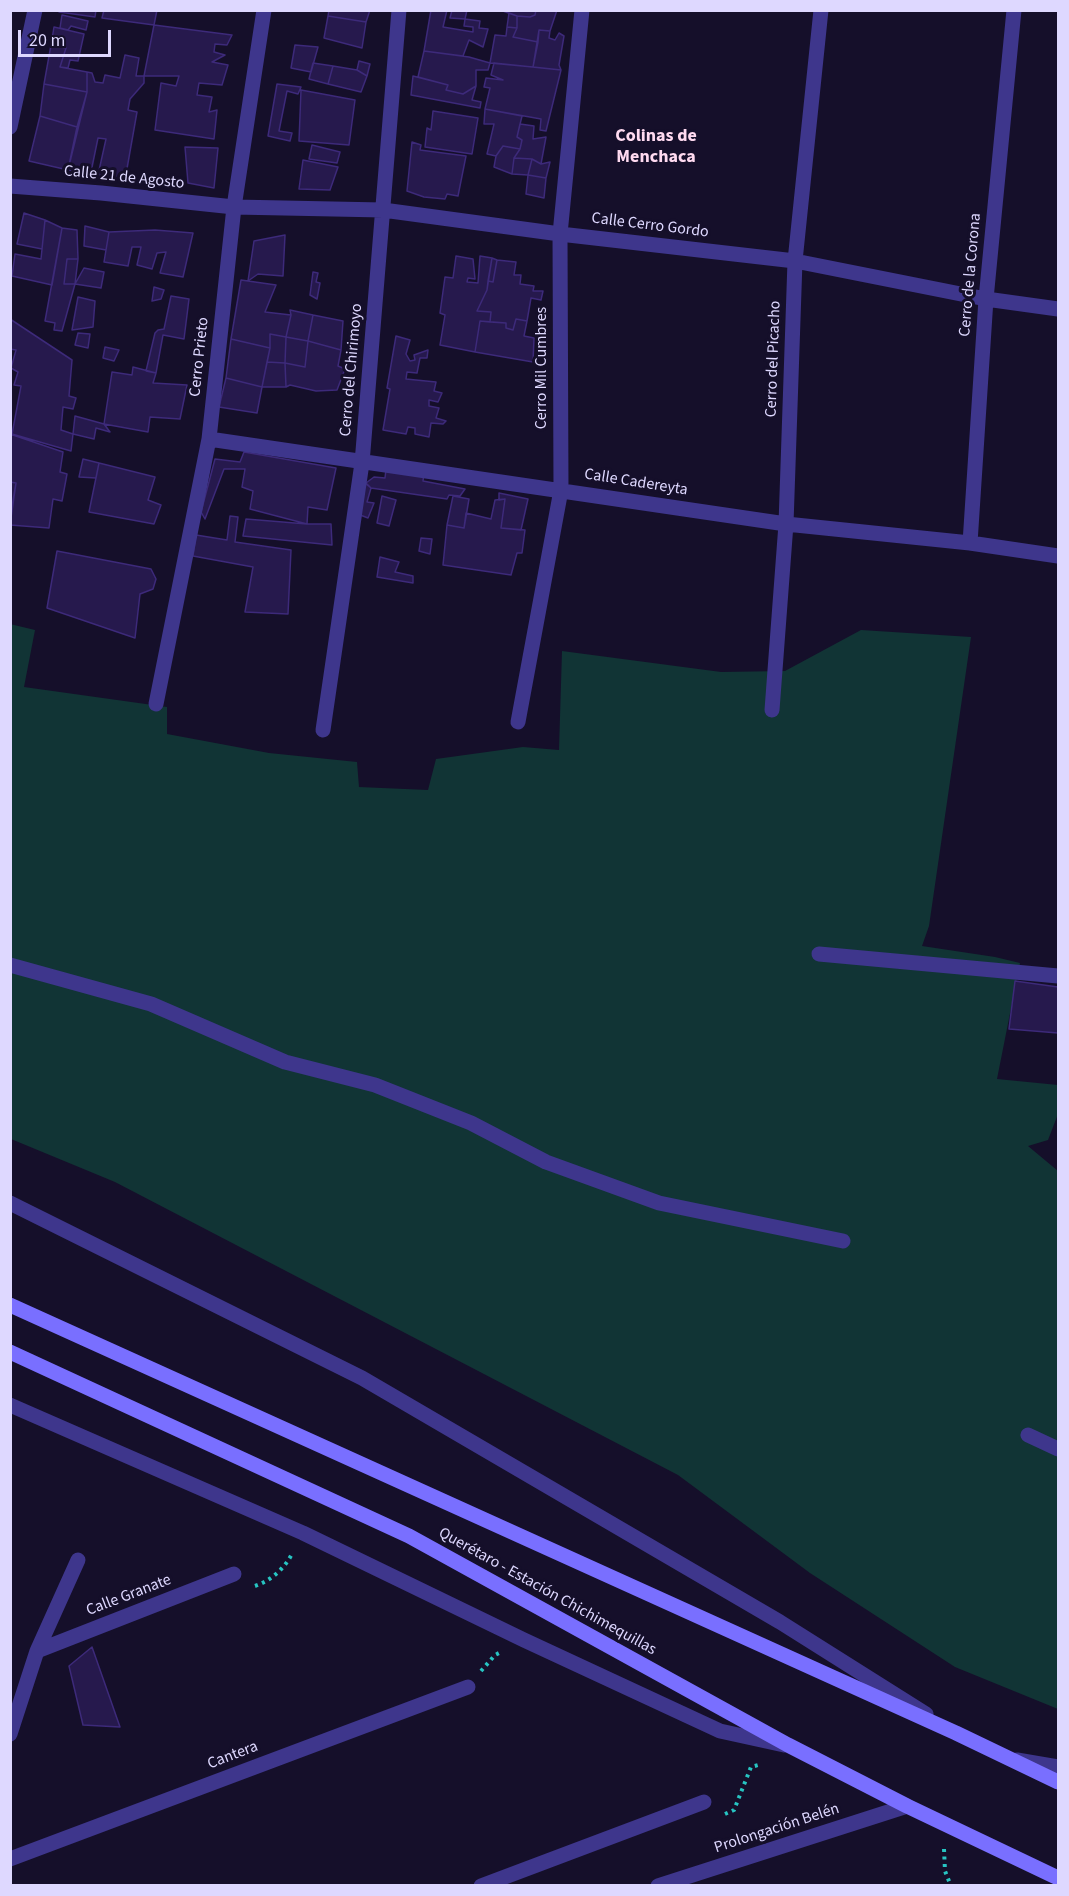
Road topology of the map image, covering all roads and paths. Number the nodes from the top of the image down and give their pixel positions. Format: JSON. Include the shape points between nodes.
{"nodes":[{"id":1,"x":35,"y":10,"type":"edge"},
{"id":2,"x":264,"y":10,"type":"edge"},
{"id":3,"x":399,"y":10,"type":"edge"},
{"id":4,"x":582,"y":10,"type":"edge"},
{"id":5,"x":821,"y":10,"type":"edge"},
{"id":6,"x":1014,"y":10,"type":"edge"},
{"id":7,"x":10,"y":127,"type":"edge"},
{"id":8,"x":10,"y":186,"type":"edge"},
{"id":9,"x":234,"y":207,"type":"junction"},
{"id":10,"x":383,"y":210,"type":"junction"},
{"id":11,"x":560,"y":234,"type":"junction"},
{"id":12,"x":795,"y":261,"type":"junction"},
{"id":13,"x":986,"y":299,"type":"junction"},
{"id":14,"x":1059,"y":309,"type":"edge"},
{"id":15,"x":210,"y":439,"type":"junction"},
{"id":16,"x":362,"y":463,"type":"junction"},
{"id":17,"x":561,"y":490,"type":"junction"},
{"id":18,"x":786,"y":524,"type":"junction"},
{"id":19,"x":970,"y":543,"type":"junction"},
{"id":20,"x":1059,"y":556,"type":"edge"},
{"id":21,"x":156,"y":704,"type":"dead end"},
{"id":22,"x":772,"y":710,"type":"dead end"},
{"id":23,"x":518,"y":722,"type":"dead end"},
{"id":24,"x":323,"y":730,"type":"dead end"},
{"id":25,"x":819,"y":954,"type":"dead end"},
{"id":26,"x":10,"y":965,"type":"edge"},
{"id":27,"x":1059,"y":976,"type":"edge"},
{"id":28,"x":10,"y":1203,"type":"edge"},
{"id":29,"x":843,"y":1241,"type":"dead end"},
{"id":30,"x":10,"y":1305,"type":"edge"},
{"id":31,"x":10,"y":1352,"type":"edge"},
{"id":32,"x":10,"y":1405,"type":"edge"},
{"id":33,"x":1028,"y":1435,"type":"dead end"},
{"id":34,"x":1059,"y":1449,"type":"edge"},
{"id":35,"x":303,"y":1533,"type":"junction"},
{"id":36,"x":78,"y":1560,"type":"dead end"},
{"id":37,"x":234,"y":1574,"type":"joint"},
{"id":38,"x":524,"y":1641,"type":"junction"},
{"id":39,"x":37,"y":1651,"type":"junction"},
{"id":40,"x":468,"y":1687,"type":"joint"},
{"id":41,"x":956,"y":1733,"type":"junction"},
{"id":42,"x":10,"y":1734,"type":"edge"},
{"id":43,"x":788,"y":1745,"type":"junction"},
{"id":44,"x":1009,"y":1759,"type":"junction"},
{"id":45,"x":1059,"y":1767,"type":"edge"},
{"id":46,"x":1059,"y":1782,"type":"edge"},
{"id":47,"x":704,"y":1802,"type":"dead end"},
{"id":48,"x":907,"y":1806,"type":"junction"},
{"id":49,"x":951,"y":1827,"type":"junction"},
{"id":50,"x":10,"y":1859,"type":"edge"},
{"id":51,"x":1059,"y":1878,"type":"edge"},
{"id":52,"x":481,"y":1886,"type":"edge"},
{"id":53,"x":658,"y":1886,"type":"edge"},
{"id":54,"x":951,"y":1886,"type":"edge"}],
"edges":[{"from":1,"to":7,"type":"street"},
{"from":2,"to":9,"type":"street","name":"Cerro Prieto"},
{"from":3,"to":10,"type":"street","name":"Cerro del Chirimoyo"},
{"from":4,"to":11,"type":"street","name":"Cerro Mil Cumbres"},
{"from":5,"to":12,"type":"street","name":"Cerro del Picacho"},
{"from":6,"to":13,"type":"street","name":"Cerro de la Corona"},
{"from":8,"to":9,"type":"street","name":"Calle 21 de Agosto"},
{"from":9,"to":10,"type":"street","name":"Calle Cerro Gordo"},
{"from":9,"to":15,"type":"street","name":"Cerro Prieto"},
{"from":10,"to":11,"type":"street","name":"Calle Cerro Gordo"},
{"from":10,"to":16,"type":"street","name":"Cerro del Chirimoyo"},
{"from":11,"to":12,"type":"street","name":"Calle Cerro Gordo"},
{"from":11,"to":17,"type":"street","name":"Cerro Mil Cumbres"},
{"from":12,"to":13,"type":"street","name":"Calle Cerro Gordo"},
{"from":12,"to":18,"type":"street","name":"Cerro del Picacho"},
{"from":13,"to":14,"type":"street","name":"Calle Cerro Gordo"},
{"from":13,"to":19,"type":"street","name":"Cerro de la Corona"},
{"from":15,"to":16,"type":"street","name":"Calle Cadereyta"},
{"from":15,"to":21,"type":"street","name":"Cerro Prieto"},
{"from":16,"to":17,"type":"street","name":"Calle Cadereyta"},
{"from":16,"to":24,"type":"street","name":"Cerro del Chirimoyo"},
{"from":17,"to":18,"type":"street","name":"Calle Cadereyta"},
{"from":17,"to":23,"type":"street","name":"Cerro Mil Cumbres"},
{"from":18,"to":19,"type":"street","name":"Calle Cadereyta"},
{"from":18,"to":22,"type":"street","name":"Cerro del Picacho"},
{"from":19,"to":20,"type":"street","name":"Calle Cadereyta"},
{"from":25,"to":27,"type":"street"},
{"from":26,"to":29,"type":"street","via":[[151,1004],[285,1062],[375,1085],[471,1123],[546,1162],[659,1203]]},
{"from":28,"to":41,"type":"street","via":[[362,1378],[780,1622]]},
{"from":30,"to":41,"type":"main road","name":"Querétaro - Estación Chichimequillas"},
{"from":31,"to":43,"type":"main road","name":"Querétaro - Estación Chichimequillas","via":[[409,1536]]},
{"from":32,"to":35,"type":"street"},
{"from":33,"to":34,"type":"street"},
{"from":35,"to":37,"type":"path","via":[[286,1565],[263,1583],[242,1591]]},
{"from":35,"to":38,"type":"street"},
{"from":36,"to":39,"type":"street","name":"Calle Granate"},
{"from":37,"to":39,"type":"street","name":"Calle Granate"},
{"from":38,"to":40,"type":"path","via":[[495,1654]]},
{"from":38,"to":43,"type":"street","via":[[720,1731]]},
{"from":39,"to":42,"type":"street","name":"Calle Granate"},
{"from":40,"to":50,"type":"street","name":"Cantera"},
{"from":41,"to":44,"type":"main road","name":"Querétaro - Estación Chichimequillas"},
{"from":43,"to":48,"type":"main road","name":"Querétaro - Estación Chichimequillas"},
{"from":44,"to":45,"type":"street"},
{"from":44,"to":46,"type":"main road","name":"Querétaro - Estación Chichimequillas"},
{"from":47,"to":52,"type":"street"},
{"from":48,"to":49,"type":"main road","name":"Querétaro - Estación Chichimequillas"},
{"from":48,"to":53,"type":"street","name":"Prolongación Belén"},
{"from":49,"to":51,"type":"main road","name":"Querétaro - Estación Chichimequillas"},
{"from":49,"to":54,"type":"path","via":[[944,1845],[945,1871]]}]}
